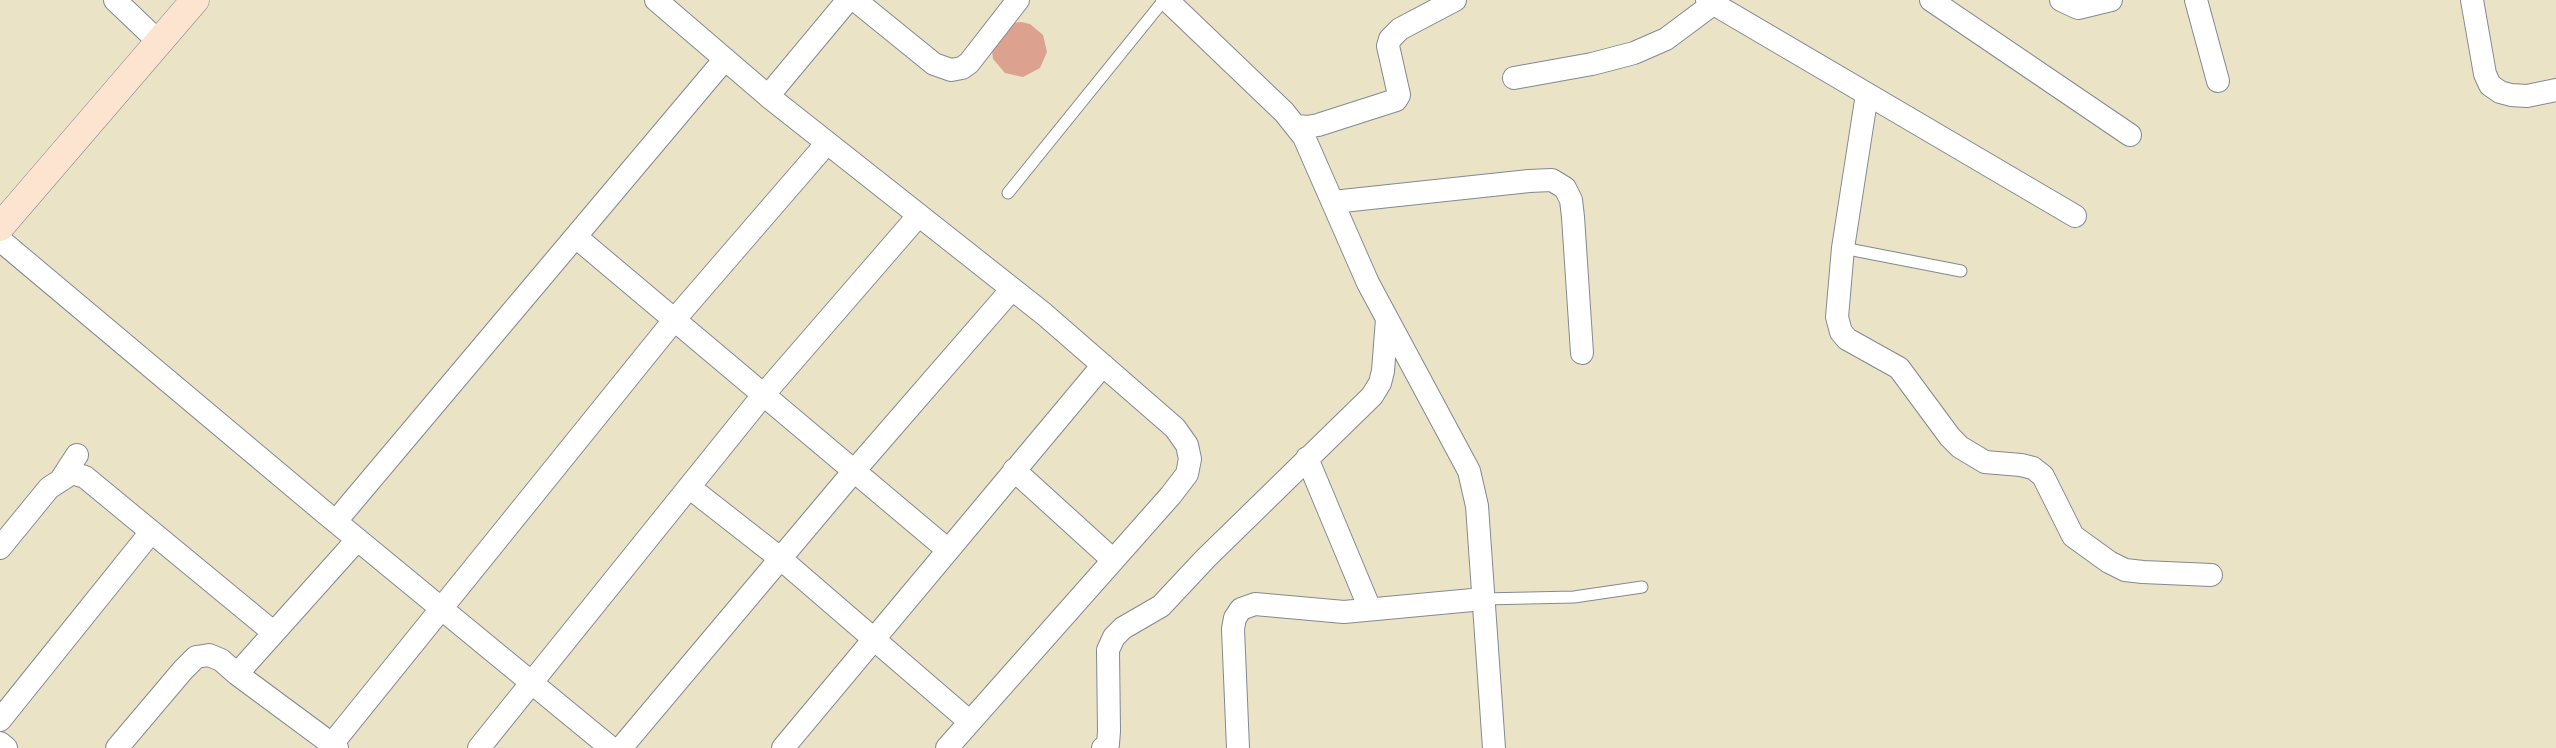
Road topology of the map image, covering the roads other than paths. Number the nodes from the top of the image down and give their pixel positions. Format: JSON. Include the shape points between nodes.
{"nodes":[{"id":1,"x":115,"y":0,"type":"edge"},
{"id":2,"x":195,"y":0,"type":"edge"},
{"id":3,"x":656,"y":0,"type":"edge"},
{"id":4,"x":848,"y":0,"type":"edge"},
{"id":5,"x":855,"y":0,"type":"edge"},
{"id":6,"x":1165,"y":0,"type":"edge"},
{"id":7,"x":1455,"y":0,"type":"edge"},
{"id":8,"x":1931,"y":0,"type":"edge"},
{"id":9,"x":2060,"y":0,"type":"edge"},
{"id":10,"x":2111,"y":0,"type":"edge"},
{"id":11,"x":2196,"y":0,"type":"edge"},
{"id":12,"x":2472,"y":0,"type":"edge"},
{"id":13,"x":1013,"y":2,"type":"edge"},
{"id":14,"x":1710,"y":2,"type":"edge"},
{"id":15,"x":681,"y":7,"type":"edge"},
{"id":16,"x":160,"y":43,"type":"junction"},
{"id":17,"x":725,"y":59,"type":"junction"},
{"id":18,"x":1514,"y":78,"type":"dead end"},
{"id":19,"x":2218,"y":81,"type":"dead end"},
{"id":20,"x":2556,"y":90,"type":"edge"},
{"id":21,"x":1867,"y":94,"type":"junction"},
{"id":22,"x":768,"y":96,"type":"junction"},
{"id":23,"x":1297,"y":126,"type":"junction"},
{"id":24,"x":2130,"y":134,"type":"dead end"},
{"id":25,"x":826,"y":143,"type":"junction"},
{"id":26,"x":1008,"y":193,"type":"dead end"},
{"id":27,"x":1333,"y":202,"type":"junction"},
{"id":28,"x":918,"y":215,"type":"junction"},
{"id":29,"x":2075,"y":216,"type":"dead end"},
{"id":30,"x":0,"y":227,"type":"edge"},
{"id":31,"x":576,"y":237,"type":"junction"},
{"id":32,"x":0,"y":240,"type":"edge"},
{"id":33,"x":1843,"y":248,"type":"junction"},
{"id":34,"x":1961,"y":271,"type":"dead end"},
{"id":35,"x":1012,"y":289,"type":"junction"},
{"id":36,"x":1387,"y":319,"type":"junction"},
{"id":37,"x":675,"y":320,"type":"junction"},
{"id":38,"x":1582,"y":353,"type":"dead end"},
{"id":39,"x":1102,"y":365,"type":"junction"},
{"id":40,"x":764,"y":394,"type":"junction"},
{"id":41,"x":77,"y":455,"type":"dead end"},
{"id":42,"x":1307,"y":458,"type":"junction"},
{"id":43,"x":1014,"y":470,"type":"junction"},
{"id":44,"x":854,"y":471,"type":"junction"},
{"id":45,"x":62,"y":478,"type":"junction"},
{"id":46,"x":689,"y":487,"type":"junction"},
{"id":47,"x":336,"y":521,"type":"junction"},
{"id":48,"x":151,"y":532,"type":"junction"},
{"id":49,"x":357,"y":540,"type":"junction"},
{"id":50,"x":0,"y":548,"type":"edge"},
{"id":51,"x":948,"y":550,"type":"junction"},
{"id":52,"x":781,"y":559,"type":"junction"},
{"id":53,"x":1113,"y":560,"type":"junction"},
{"id":54,"x":2211,"y":575,"type":"dead end"},
{"id":55,"x":1642,"y":587,"type":"dead end"},
{"id":56,"x":1483,"y":599,"type":"junction"},
{"id":57,"x":440,"y":609,"type":"junction"},
{"id":58,"x":1370,"y":609,"type":"junction"},
{"id":59,"x":273,"y":632,"type":"junction"},
{"id":60,"x":874,"y":638,"type":"junction"},
{"id":61,"x":237,"y":674,"type":"junction"},
{"id":62,"x":532,"y":684,"type":"junction"},
{"id":63,"x":0,"y":720,"type":"edge"},
{"id":64,"x":970,"y":722,"type":"junction"},
{"id":65,"x":0,"y":743,"type":"edge"},
{"id":66,"x":129,"y":744,"type":"edge"},
{"id":67,"x":334,"y":746,"type":"edge"},
{"id":68,"x":6,"y":748,"type":"edge"},
{"id":69,"x":479,"y":748,"type":"edge"},
{"id":70,"x":611,"y":748,"type":"edge"},
{"id":71,"x":621,"y":748,"type":"edge"},
{"id":72,"x":783,"y":748,"type":"edge"},
{"id":73,"x":947,"y":748,"type":"edge"},
{"id":74,"x":1103,"y":748,"type":"edge"},
{"id":75,"x":1238,"y":748,"type":"edge"},
{"id":76,"x":1494,"y":748,"type":"edge"}],
"edges":[{"from":1,"to":16,"type":"street"},
{"from":2,"to":16,"type":"street"},
{"from":3,"to":15,"type":"street"},
{"from":4,"to":22,"type":"street"},
{"from":5,"to":13,"type":"street","via":[[934,64],[951,70],[969,63]]},
{"from":6,"to":23,"type":"street"},
{"from":6,"to":26,"type":"lane"},
{"from":7,"to":23,"type":"street","via":[[1400,29],[1390,39],[1388,46],[1398,95],[1391,104],[1318,125]]},
{"from":8,"to":24,"type":"street"},
{"from":9,"to":10,"type":"street","via":[[2078,8]]},
{"from":11,"to":19,"type":"street"},
{"from":12,"to":20,"type":"street","via":[[2484,74],[2490,85],[2511,95],[2527,96]]},
{"from":14,"to":18,"type":"street","via":[[1666,38],[1634,53]]},
{"from":14,"to":21,"type":"street"},
{"from":15,"to":17,"type":"street"},
{"from":16,"to":30,"type":"street"},
{"from":17,"to":22,"type":"street"},
{"from":17,"to":31,"type":"street"},
{"from":21,"to":29,"type":"street"},
{"from":21,"to":33,"type":"street"},
{"from":22,"to":25,"type":"street"},
{"from":23,"to":27,"type":"street"},
{"from":25,"to":28,"type":"street"},
{"from":25,"to":37,"type":"street"},
{"from":27,"to":36,"type":"street"},
{"from":27,"to":38,"type":"street","via":[[1552,180],[1565,188],[1571,200]]},
{"from":28,"to":35,"type":"street"},
{"from":28,"to":40,"type":"street"},
{"from":31,"to":37,"type":"street"},
{"from":31,"to":47,"type":"street"},
{"from":32,"to":47,"type":"street"},
{"from":33,"to":34,"type":"lane"},
{"from":33,"to":54,"type":"street","via":[[1837,317],[1841,332],[1847,339],[1899,368],[1960,447],[1985,462],[2033,468],[2043,476],[2073,536],[2108,562],[2125,570]]},
{"from":35,"to":39,"type":"street"},
{"from":35,"to":44,"type":"street"},
{"from":36,"to":42,"type":"street","via":[[1380,384],[1372,396]]},
{"from":36,"to":56,"type":"street","via":[[1460,452],[1474,484]]},
{"from":37,"to":40,"type":"street"},
{"from":37,"to":57,"type":"street"},
{"from":39,"to":43,"type":"street"},
{"from":39,"to":53,"type":"street","via":[[1175,428],[1187,445],[1190,460],[1187,474]]},
{"from":40,"to":44,"type":"street"},
{"from":40,"to":46,"type":"street"},
{"from":41,"to":45,"type":"street"},
{"from":42,"to":58,"type":"street"},
{"from":42,"to":74,"type":"street","via":[[1162,606],[1123,628],[1114,638],[1108,650],[1110,731],[1108,744]]},
{"from":43,"to":51,"type":"street"},
{"from":43,"to":53,"type":"street"},
{"from":44,"to":51,"type":"street"},
{"from":44,"to":52,"type":"street"},
{"from":45,"to":48,"type":"street","via":[[72,473],[85,477]]},
{"from":45,"to":50,"type":"street","via":[[49,488]]},
{"from":46,"to":52,"type":"street"},
{"from":46,"to":62,"type":"street"},
{"from":47,"to":49,"type":"street"},
{"from":48,"to":59,"type":"street"},
{"from":48,"to":63,"type":"street"},
{"from":49,"to":57,"type":"street"},
{"from":49,"to":59,"type":"street"},
{"from":51,"to":60,"type":"street"},
{"from":52,"to":60,"type":"street"},
{"from":52,"to":71,"type":"street"},
{"from":53,"to":64,"type":"street"},
{"from":55,"to":56,"type":"lane","via":[[1574,597]]},
{"from":56,"to":58,"type":"street"},
{"from":56,"to":76,"type":"street"},
{"from":57,"to":62,"type":"street"},
{"from":57,"to":67,"type":"street"},
{"from":58,"to":75,"type":"street","via":[[1344,612],[1254,604],[1241,609],[1233,629]]},
{"from":59,"to":61,"type":"street"},
{"from":60,"to":64,"type":"street"},
{"from":60,"to":72,"type":"street"},
{"from":61,"to":66,"type":"street","via":[[221,660],[209,655],[196,657]]},
{"from":61,"to":67,"type":"street"},
{"from":62,"to":69,"type":"street"},
{"from":62,"to":70,"type":"street"},
{"from":64,"to":73,"type":"street"},
{"from":65,"to":68,"type":"street"}]}
